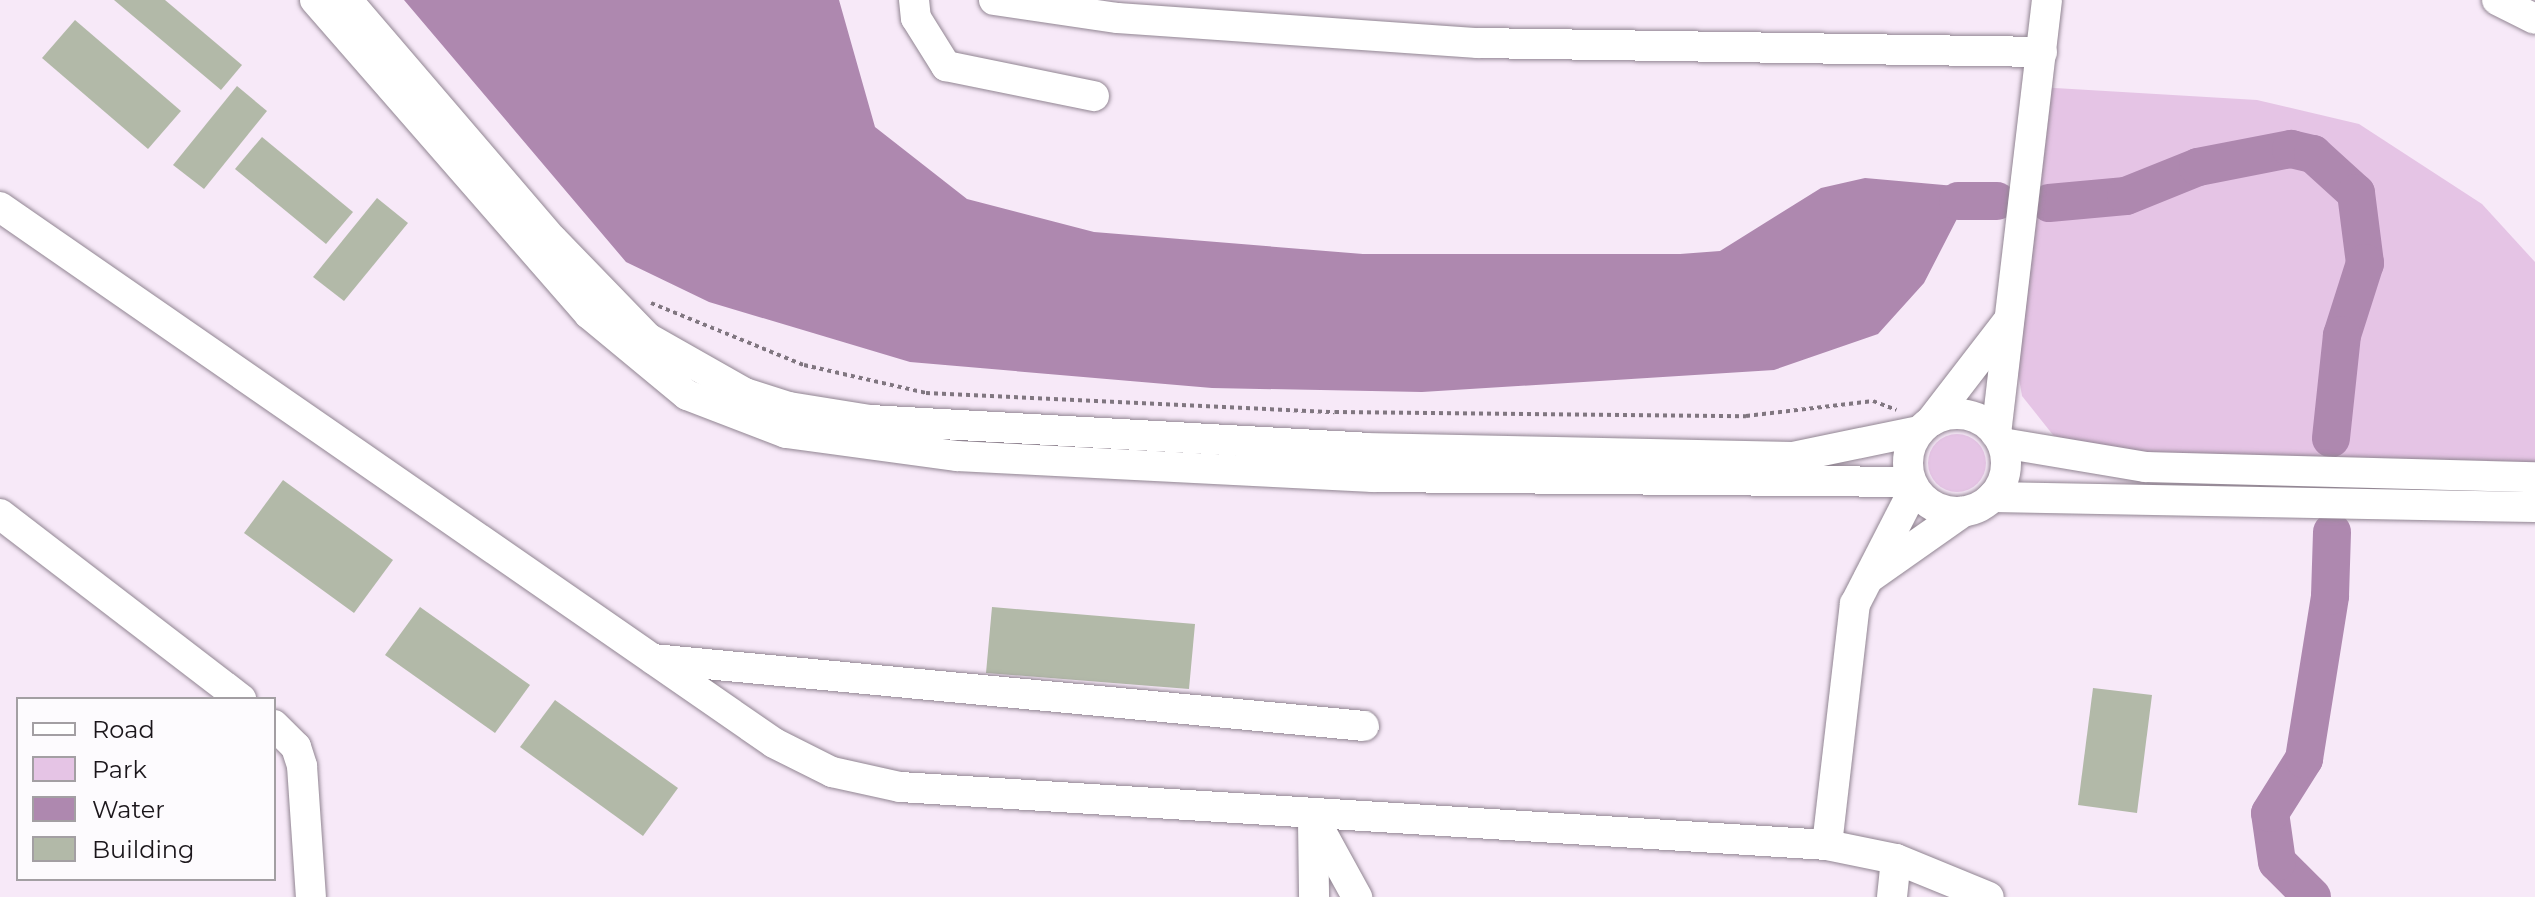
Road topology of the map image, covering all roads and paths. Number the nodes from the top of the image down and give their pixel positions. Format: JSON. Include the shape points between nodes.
{"nodes":[{"id":1,"x":315,"y":0,"type":"edge"},
{"id":2,"x":347,"y":0,"type":"edge"},
{"id":3,"x":914,"y":0,"type":"edge"},
{"id":4,"x":994,"y":0,"type":"edge"},
{"id":5,"x":2047,"y":0,"type":"edge"},
{"id":6,"x":2497,"y":0,"type":"edge"},
{"id":7,"x":2535,"y":19,"type":"edge"},
{"id":8,"x":2042,"y":52,"type":"junction"},
{"id":9,"x":1094,"y":96,"type":"dead end"},
{"id":10,"x":0,"y":207,"type":"edge"},
{"id":11,"x":640,"y":297,"type":"dead end"},
{"id":12,"x":2009,"y":320,"type":"junction"},
{"id":13,"x":1925,"y":426,"type":"junction"},
{"id":14,"x":1999,"y":438,"type":"junction"},
{"id":15,"x":2535,"y":477,"type":"edge"},
{"id":16,"x":1912,"y":486,"type":"junction"},
{"id":17,"x":1992,"y":497,"type":"junction"},
{"id":18,"x":2535,"y":507,"type":"edge"},
{"id":19,"x":1963,"y":512,"type":"junction"},
{"id":20,"x":0,"y":514,"type":"edge"},
{"id":21,"x":1861,"y":583,"type":"junction"},
{"id":22,"x":653,"y":659,"type":"junction"},
{"id":23,"x":238,"y":697,"type":"edge"},
{"id":24,"x":1364,"y":726,"type":"dead end"},
{"id":25,"x":276,"y":727,"type":"edge"},
{"id":26,"x":1312,"y":815,"type":"junction"},
{"id":27,"x":1827,"y":845,"type":"junction"},
{"id":28,"x":1896,"y":859,"type":"junction"},
{"id":29,"x":1958,"y":889,"type":"edge"},
{"id":30,"x":311,"y":897,"type":"edge"},
{"id":31,"x":1314,"y":897,"type":"edge"},
{"id":32,"x":1357,"y":897,"type":"edge"},
{"id":33,"x":1892,"y":897,"type":"edge"},
{"id":34,"x":1989,"y":897,"type":"edge"}],
"edges":[{"from":1,"to":16,"type":"street","via":[[589,314],[687,395],[786,433],[957,456],[1372,477]]},
{"from":2,"to":13,"type":"street","via":[[553,240],[648,338],[745,393],[789,407],[870,420],[1365,448],[1793,457]]},
{"from":3,"to":9,"type":"street","via":[[916,18],[946,66]]},
{"from":4,"to":8,"type":"street","via":[[1118,18],[1477,43]]},
{"from":5,"to":8,"type":"street"},
{"from":6,"to":7,"type":"street"},
{"from":8,"to":12,"type":"street"},
{"from":10,"to":22,"type":"street"},
{"from":11,"to":13,"type":"path","via":[[804,365],[926,393],[1335,412],[1746,416],[1873,401]]},
{"from":12,"to":13,"type":"street"},
{"from":12,"to":14,"type":"street"},
{"from":13,"to":14,"type":"street","via":[[1973,417]]},
{"from":13,"to":16,"type":"street","via":[[1908,456]]},
{"from":14,"to":15,"type":"street","via":[[2145,467]]},
{"from":14,"to":17,"type":"street","via":[[2004,476]]},
{"from":16,"to":19,"type":"street","via":[[1935,508]]},
{"from":16,"to":21,"type":"street"},
{"from":17,"to":18,"type":"street"},
{"from":17,"to":19,"type":"street"},
{"from":19,"to":21,"type":"street"},
{"from":20,"to":23,"type":"street"},
{"from":21,"to":27,"type":"street"},
{"from":22,"to":24,"type":"street"},
{"from":22,"to":26,"type":"street","via":[[774,743],[832,772],[900,787]]},
{"from":25,"to":30,"type":"street","via":[[296,747],[302,766]]},
{"from":26,"to":27,"type":"street"},
{"from":26,"to":31,"type":"street"},
{"from":26,"to":32,"type":"street"},
{"from":27,"to":28,"type":"street"},
{"from":28,"to":29,"type":"street"},
{"from":28,"to":33,"type":"street"},
{"from":29,"to":34,"type":"street"}]}
